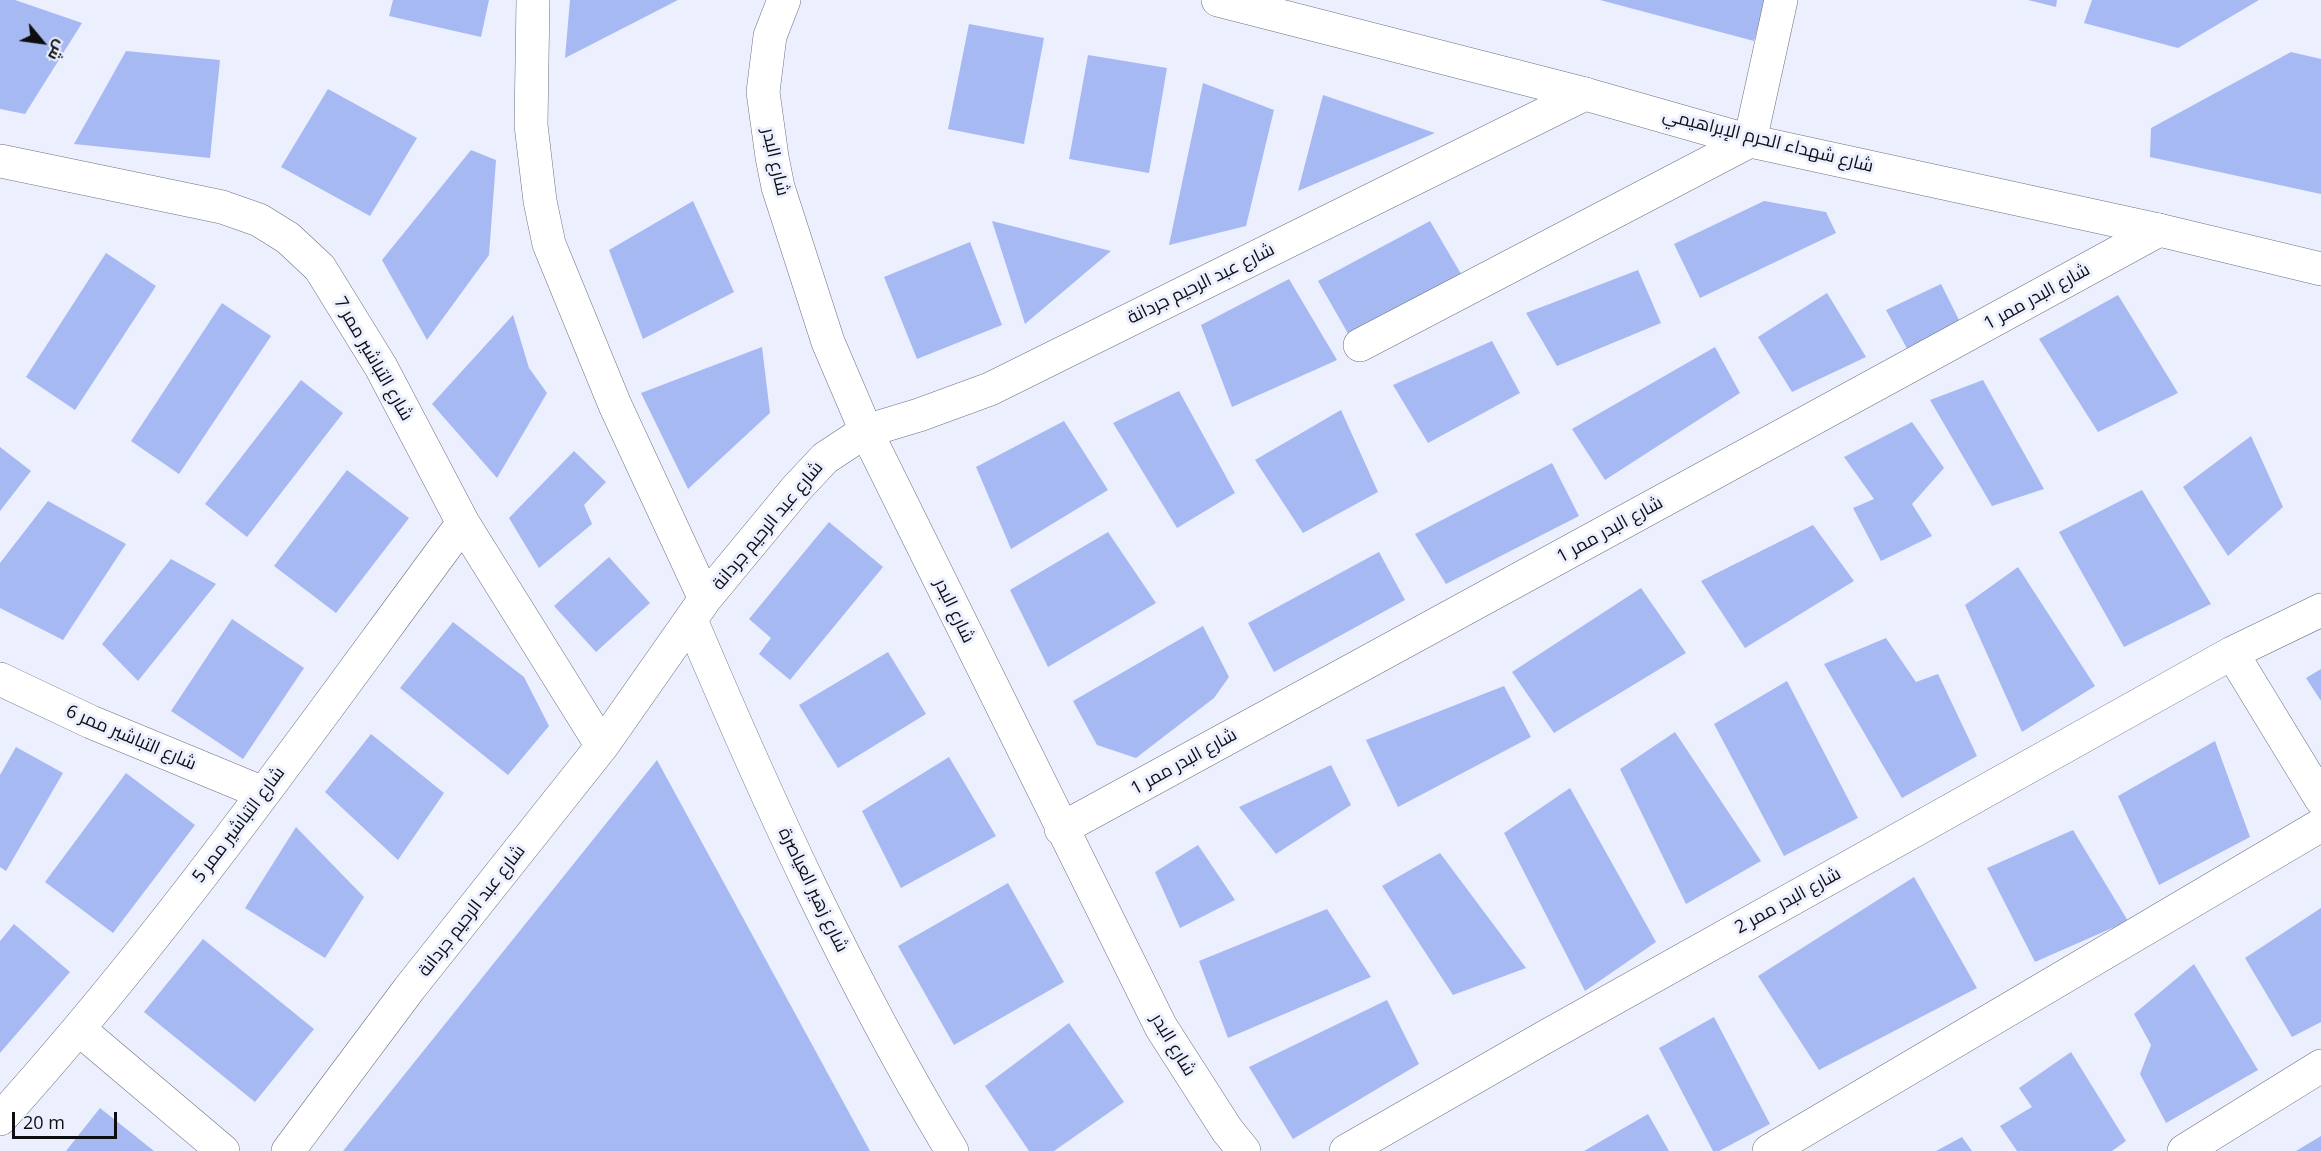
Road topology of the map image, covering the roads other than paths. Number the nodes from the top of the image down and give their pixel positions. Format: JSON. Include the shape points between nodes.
{"nodes":[{"id":1,"x":533,"y":0,"type":"edge"},
{"id":2,"x":757,"y":0,"type":"edge"},
{"id":3,"x":784,"y":0,"type":"edge"},
{"id":4,"x":1218,"y":0,"type":"edge"},
{"id":5,"x":1781,"y":0,"type":"edge"},
{"id":6,"x":770,"y":36,"type":"junction"},
{"id":7,"x":1585,"y":94,"type":"junction"},
{"id":8,"x":1750,"y":141,"type":"junction"},
{"id":9,"x":0,"y":160,"type":"edge"},
{"id":10,"x":2159,"y":230,"type":"junction"},
{"id":11,"x":2321,"y":269,"type":"edge"},
{"id":12,"x":1360,"y":345,"type":"dead end"},
{"id":13,"x":866,"y":431,"type":"junction"},
{"id":14,"x":463,"y":523,"type":"junction"},
{"id":15,"x":698,"y":610,"type":"junction"},
{"id":16,"x":2321,"y":610,"type":"edge"},
{"id":17,"x":2232,"y":653,"type":"junction"},
{"id":18,"x":0,"y":679,"type":"edge"},
{"id":19,"x":602,"y":746,"type":"junction"},
{"id":20,"x":262,"y":793,"type":"junction"},
{"id":21,"x":2321,"y":799,"type":"edge"},
{"id":22,"x":2321,"y":825,"type":"edge"},
{"id":23,"x":1061,"y":829,"type":"junction"},
{"id":24,"x":80,"y":1030,"type":"junction"},
{"id":25,"x":2321,"y":1066,"type":"edge"},
{"id":26,"x":1,"y":1117,"type":"edge"},
{"id":27,"x":223,"y":1151,"type":"edge"},
{"id":28,"x":288,"y":1151,"type":"edge"},
{"id":29,"x":952,"y":1151,"type":"edge"},
{"id":30,"x":1244,"y":1151,"type":"edge"},
{"id":31,"x":1346,"y":1151,"type":"edge"},
{"id":32,"x":1769,"y":1151,"type":"edge"},
{"id":33,"x":2184,"y":1151,"type":"edge"}],
"edges":[{"from":1,"to":15,"type":"street","name":"شارع زهير العياصرة","via":[[531,125],[549,244]]},
{"from":2,"to":6,"type":"street","name":"شارع البدر"},
{"from":3,"to":6,"type":"street","name":"شارع البدر"},
{"from":4,"to":7,"type":"street","name":"شارع شهداء الحرم الإبراهيمي"},
{"from":5,"to":8,"type":"street"},
{"from":6,"to":13,"type":"street","name":"شارع البدر","via":[[763,92],[778,187],[828,342]]},
{"from":7,"to":8,"type":"street","name":"شارع شهداء الحرم الإبراهيمي"},
{"from":7,"to":13,"type":"street","name":"شارع عبد الرحيم جردانة","via":[[990,389]]},
{"from":8,"to":10,"type":"street","name":"شارع شهداء الحرم الإبراهيمي"},
{"from":8,"to":12,"type":"street"},
{"from":9,"to":14,"type":"street","name":"شارع التباشير ممر 7","via":[[222,207],[259,220],[288,238],[320,268],[381,367]]},
{"from":10,"to":11,"type":"street","name":"شارع شهداء الحرم الإبراهيمي"},
{"from":10,"to":23,"type":"street","name":"شارع البدر ممر 1"},
{"from":13,"to":15,"type":"street","name":"شارع عبد الرحيم جردانة","via":[[825,458]]},
{"from":13,"to":23,"type":"street","name":"شارع البدر"},
{"from":14,"to":19,"type":"street","name":"شارع التباشير ممر 7"},
{"from":14,"to":20,"type":"street","name":"شارع التباشير ممر 5"},
{"from":15,"to":19,"type":"street","name":"شارع عبد الرحيم جردانة"},
{"from":15,"to":29,"type":"street","name":"شارع زهير العياصرة","via":[[798,862],[873,1010]]},
{"from":16,"to":17,"type":"street","name":"شارع البدر ممر 2"},
{"from":17,"to":21,"type":"street"},
{"from":17,"to":31,"type":"street","name":"شارع البدر ممر 2"},
{"from":18,"to":20,"type":"street","name":"شارع التباشير ممر 6","via":[[91,722]]},
{"from":19,"to":28,"type":"street","name":"شارع عبد الرحيم جردانة"},
{"from":20,"to":24,"type":"street","name":"شارع التباشير ممر 5"},
{"from":22,"to":32,"type":"street"},
{"from":23,"to":30,"type":"street","name":"شارع البدر","via":[[1161,1027]]},
{"from":24,"to":26,"type":"street","name":"شارع التباشير ممر 5"},
{"from":24,"to":27,"type":"street"},
{"from":25,"to":33,"type":"street"}]}
